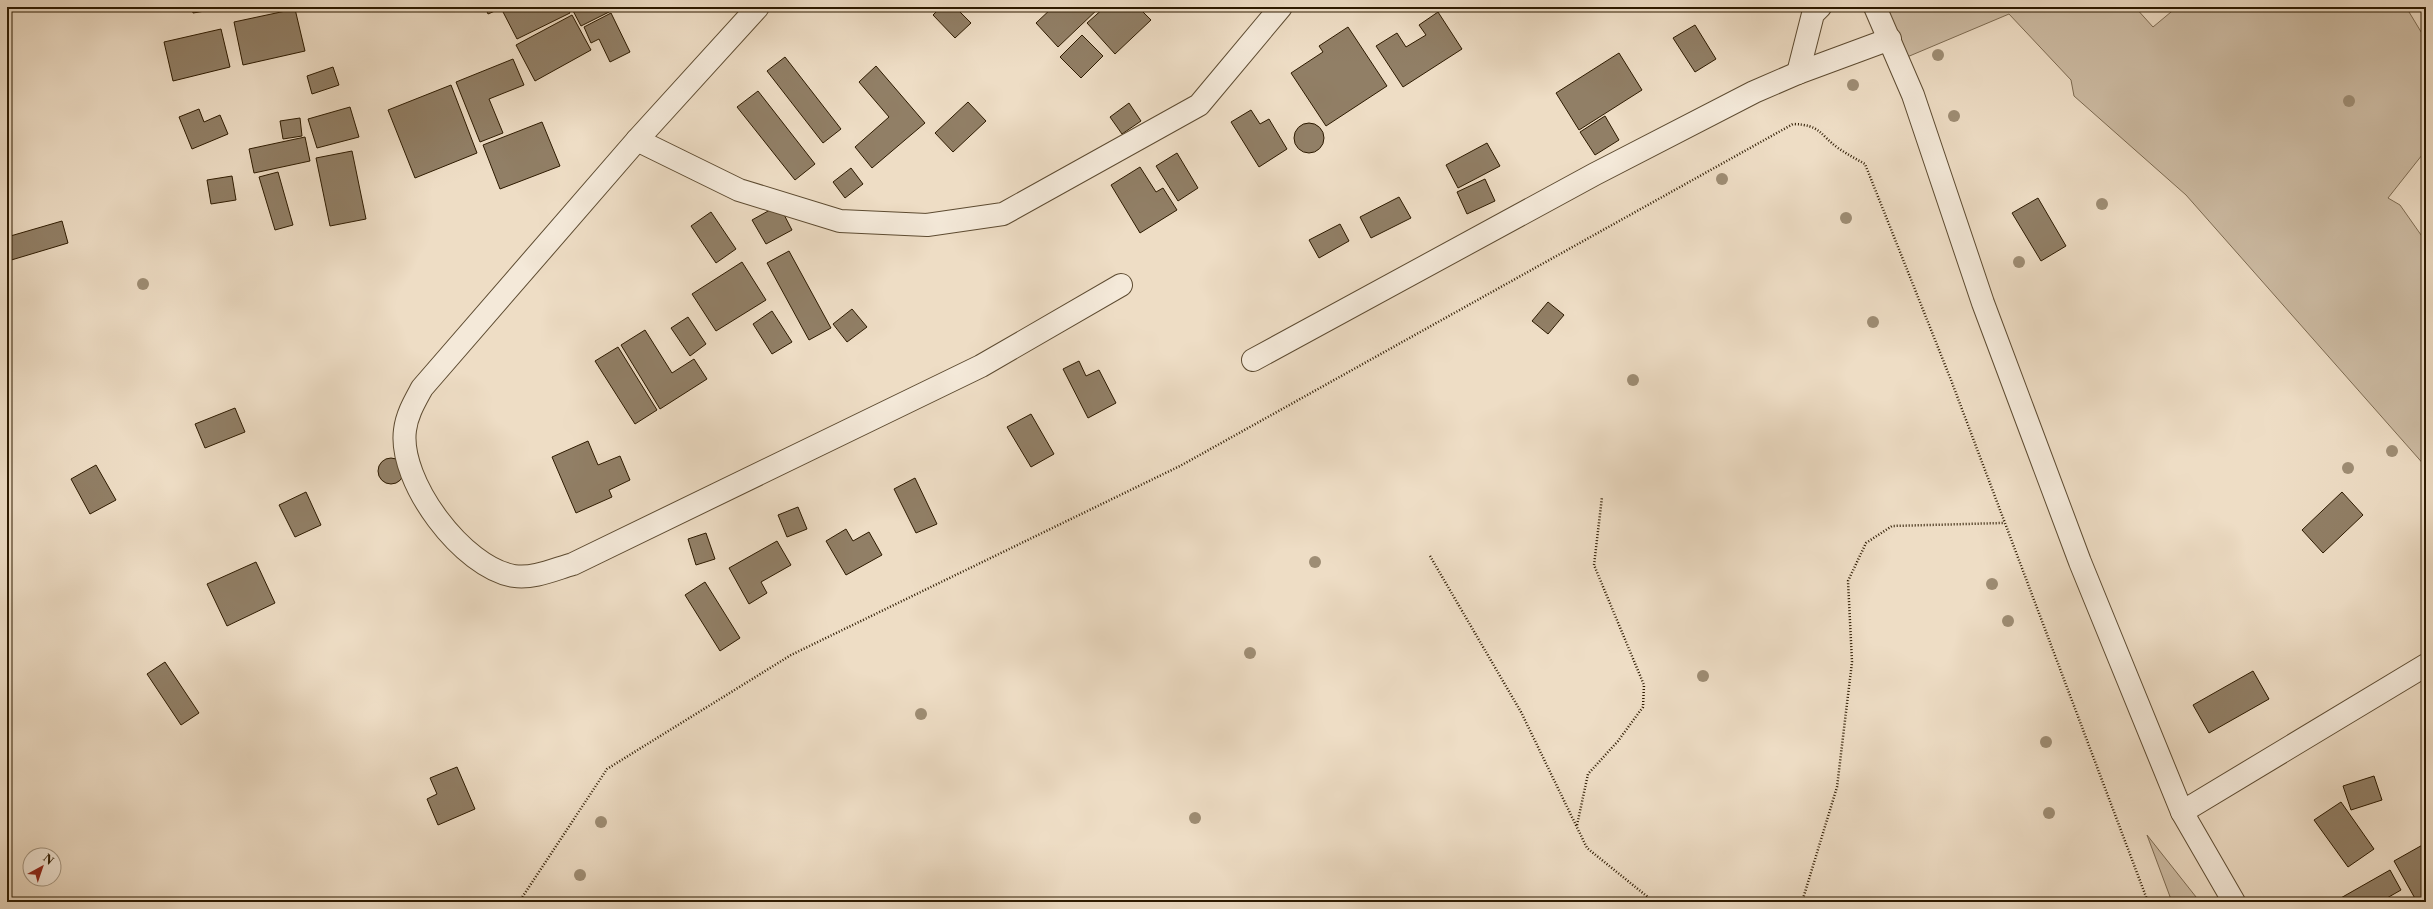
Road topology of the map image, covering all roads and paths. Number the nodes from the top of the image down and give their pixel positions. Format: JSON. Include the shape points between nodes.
{"nodes":[{"id":1,"x":758,"y":7,"type":"edge"},
{"id":2,"x":1281,"y":7,"type":"edge"},
{"id":3,"x":1820,"y":7,"type":"edge"},
{"id":4,"x":1875,"y":7,"type":"edge"},
{"id":5,"x":1890,"y":39,"type":"junction"},
{"id":6,"x":1798,"y":73,"type":"junction"},
{"id":7,"x":637,"y":140,"type":"junction"},
{"id":8,"x":1121,"y":285,"type":"dead end"},
{"id":9,"x":1253,"y":360,"type":"dead end"},
{"id":10,"x":1602,"y":497,"type":"dead end"},
{"id":11,"x":2004,"y":523,"type":"junction"},
{"id":12,"x":1430,"y":556,"type":"dead end"},
{"id":13,"x":2426,"y":665,"type":"edge"},
{"id":14,"x":2182,"y":812,"type":"junction"},
{"id":15,"x":1577,"y":826,"type":"junction"},
{"id":16,"x":519,"y":902,"type":"edge"},
{"id":17,"x":1654,"y":902,"type":"edge"},
{"id":18,"x":1802,"y":902,"type":"edge"},
{"id":19,"x":2148,"y":902,"type":"edge"},
{"id":20,"x":2234,"y":902,"type":"edge"}],
"edges":[{"from":1,"to":7,"type":"street"},
{"from":2,"to":7,"type":"street","via":[[1199,105],[1003,214],[927,225],[840,221],[739,190]]},
{"from":3,"to":6,"type":"street","via":[[1813,14]]},
{"from":4,"to":5,"type":"street"},
{"from":5,"to":6,"type":"street"},
{"from":5,"to":14,"type":"street","via":[[1928,138],[1983,303],[2080,562]]},
{"from":6,"to":9,"type":"street","via":[[1754,92],[1595,174]]},
{"from":7,"to":8,"type":"street","via":[[422,388],[410,409],[404,430],[408,459],[422,496],[438,520],[464,550],[484,564],[514,576],[539,574],[574,564],[981,366]]},
{"from":10,"to":15,"type":"path","via":[[1594,565],[1644,685],[1643,707],[1618,741],[1588,774]]},
{"from":11,"to":16,"type":"path","via":[[1864,164],[1837,147],[1823,132],[1804,124],[1793,124],[1180,466],[784,659],[607,768]]},
{"from":11,"to":18,"type":"path","via":[[1892,526],[1866,543],[1848,582],[1852,662],[1837,787]]},
{"from":11,"to":19,"type":"path"},
{"from":12,"to":15,"type":"path","via":[[1521,712]]},
{"from":13,"to":14,"type":"street"},
{"from":14,"to":20,"type":"street"},
{"from":15,"to":17,"type":"path","via":[[1587,848]]}]}
